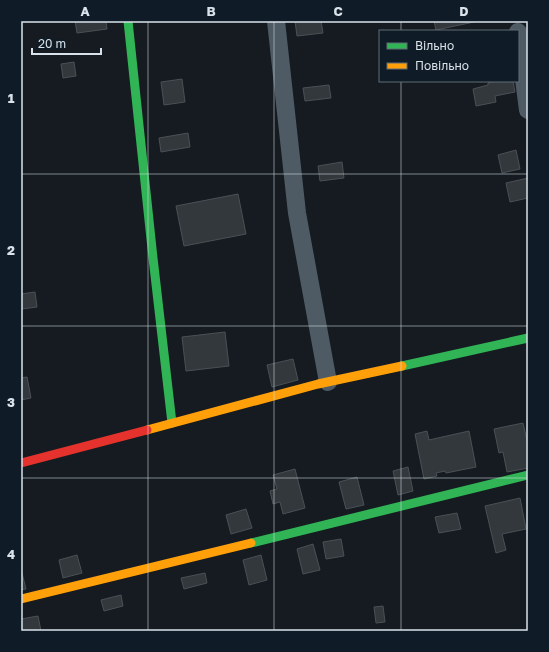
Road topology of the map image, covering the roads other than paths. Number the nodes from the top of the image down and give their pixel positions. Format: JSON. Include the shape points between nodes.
{"nodes":[{"id":1,"x":128,"y":21,"type":"edge"},
{"id":2,"x":276,"y":21,"type":"edge"},
{"id":3,"x":519,"y":39,"type":"edge"},
{"id":4,"x":528,"y":110,"type":"edge"},
{"id":5,"x":528,"y":338,"type":"edge"},
{"id":6,"x":328,"y":382,"type":"junction"},
{"id":7,"x":172,"y":423,"type":"junction"},
{"id":8,"x":21,"y":463,"type":"edge"},
{"id":9,"x":528,"y":475,"type":"edge"},
{"id":10,"x":21,"y":599,"type":"edge"}],
"edges":[{"from":1,"to":7,"type":"street"},
{"from":2,"to":6,"type":"street","via":[[297,213]]},
{"from":3,"to":4,"type":"street"},
{"from":5,"to":6,"type":"street"},
{"from":6,"to":7,"type":"street"},
{"from":7,"to":8,"type":"street"},
{"from":9,"to":10,"type":"street"}]}
